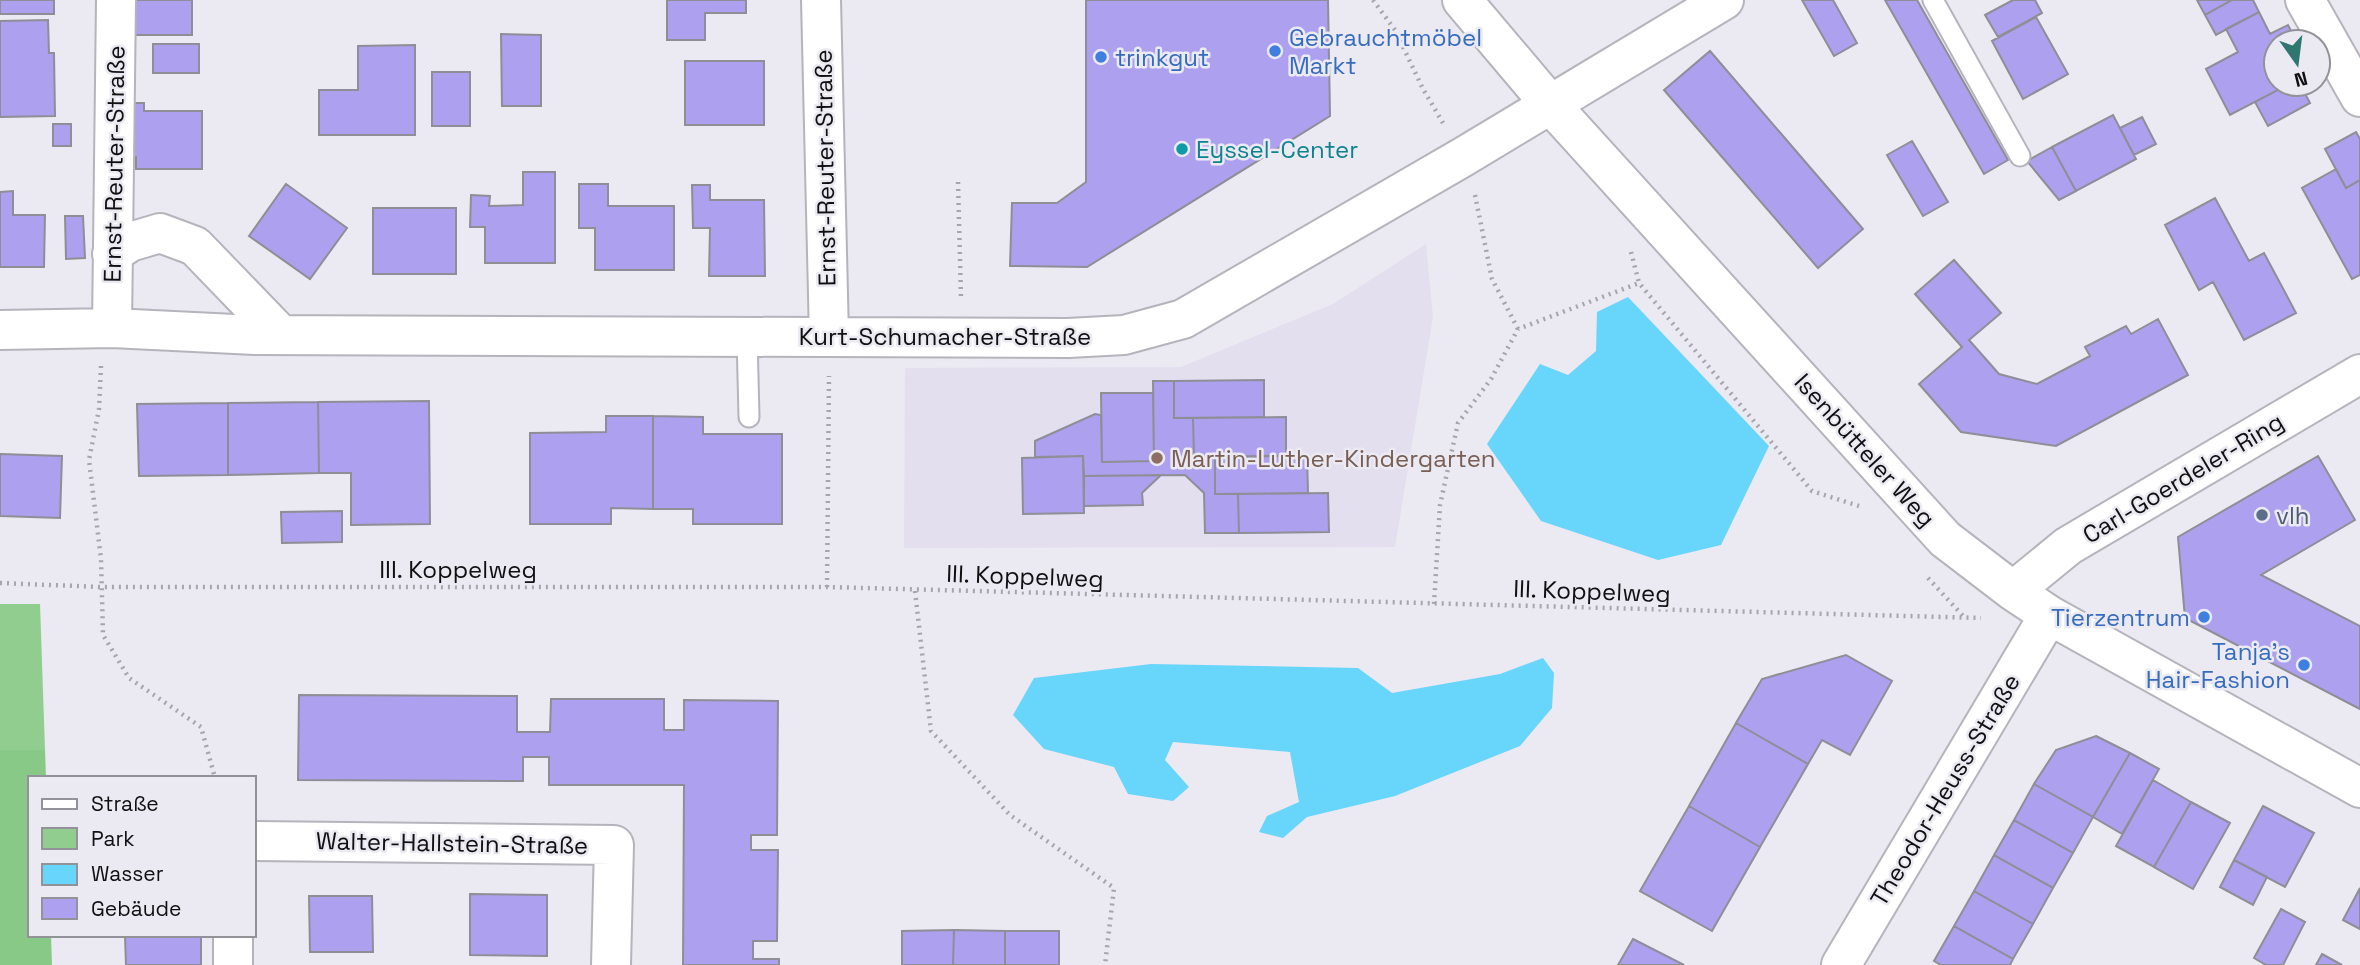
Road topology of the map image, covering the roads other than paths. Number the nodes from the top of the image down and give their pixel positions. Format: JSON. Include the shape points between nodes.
{"nodes":[{"id":1,"x":116,"y":0,"type":"edge"},
{"id":2,"x":821,"y":0,"type":"edge"},
{"id":3,"x":1462,"y":0,"type":"edge"},
{"id":4,"x":1724,"y":0,"type":"edge"},
{"id":5,"x":1933,"y":0,"type":"edge"},
{"id":6,"x":2305,"y":0,"type":"edge"},
{"id":7,"x":2360,"y":97,"type":"edge"},
{"id":8,"x":1550,"y":104,"type":"junction"},
{"id":9,"x":2020,"y":156,"type":"dead end"},
{"id":10,"x":113,"y":254,"type":"junction"},
{"id":11,"x":106,"y":328,"type":"junction"},
{"id":12,"x":0,"y":330,"type":"edge"},
{"id":13,"x":280,"y":334,"type":"junction"},
{"id":14,"x":747,"y":336,"type":"junction"},
{"id":15,"x":829,"y":337,"type":"junction"},
{"id":16,"x":2360,"y":374,"type":"edge"},
{"id":17,"x":749,"y":417,"type":"dead end"},
{"id":18,"x":2013,"y":591,"type":"junction"},
{"id":19,"x":2049,"y":615,"type":"junction"},
{"id":20,"x":2360,"y":788,"type":"edge"},
{"id":21,"x":256,"y":841,"type":"edge"},
{"id":22,"x":233,"y":937,"type":"edge"},
{"id":23,"x":233,"y":965,"type":"edge"},
{"id":24,"x":611,"y":965,"type":"edge"},
{"id":25,"x":1842,"y":965,"type":"edge"}],
"edges":[{"from":1,"to":10,"type":"street","name":"Ernst-Reuter-Straße"},
{"from":2,"to":15,"type":"street","name":"Ernst-Reuter-Straße"},
{"from":3,"to":8,"type":"street","name":"Isenbütteler Weg"},
{"from":4,"to":8,"type":"street","name":"Kurt-Schumacher-Straße"},
{"from":5,"to":9,"type":"lane"},
{"from":6,"to":7,"type":"street"},
{"from":8,"to":15,"type":"street","name":"Kurt-Schumacher-Straße","via":[[1183,319],[1124,335],[1068,338]]},
{"from":8,"to":18,"type":"street","name":"Isenbütteler Weg","via":[[1945,538]]},
{"from":10,"to":11,"type":"street","name":"Ernst-Reuter-Straße"},
{"from":10,"to":13,"type":"street","via":[[160,233],[195,246]]},
{"from":11,"to":12,"type":"street","name":"Kurt-Schumacher-Straße"},
{"from":11,"to":13,"type":"street","name":"Kurt-Schumacher-Straße"},
{"from":13,"to":14,"type":"street","name":"Kurt-Schumacher-Straße"},
{"from":14,"to":15,"type":"street","name":"Kurt-Schumacher-Straße"},
{"from":14,"to":17,"type":"lane"},
{"from":16,"to":18,"type":"street","name":"Carl-Goerdeler-Ring","via":[[2068,546]]},
{"from":18,"to":19,"type":"street","name":"Isenbütteler Weg"},
{"from":19,"to":20,"type":"street","name":"Isenbütteler Weg"},
{"from":19,"to":25,"type":"street","name":"Theodor-Heuss-Straße"},
{"from":21,"to":24,"type":"street","name":"Walter-Hallstein-Straße","via":[[614,845]]},
{"from":22,"to":23,"type":"street"}]}
